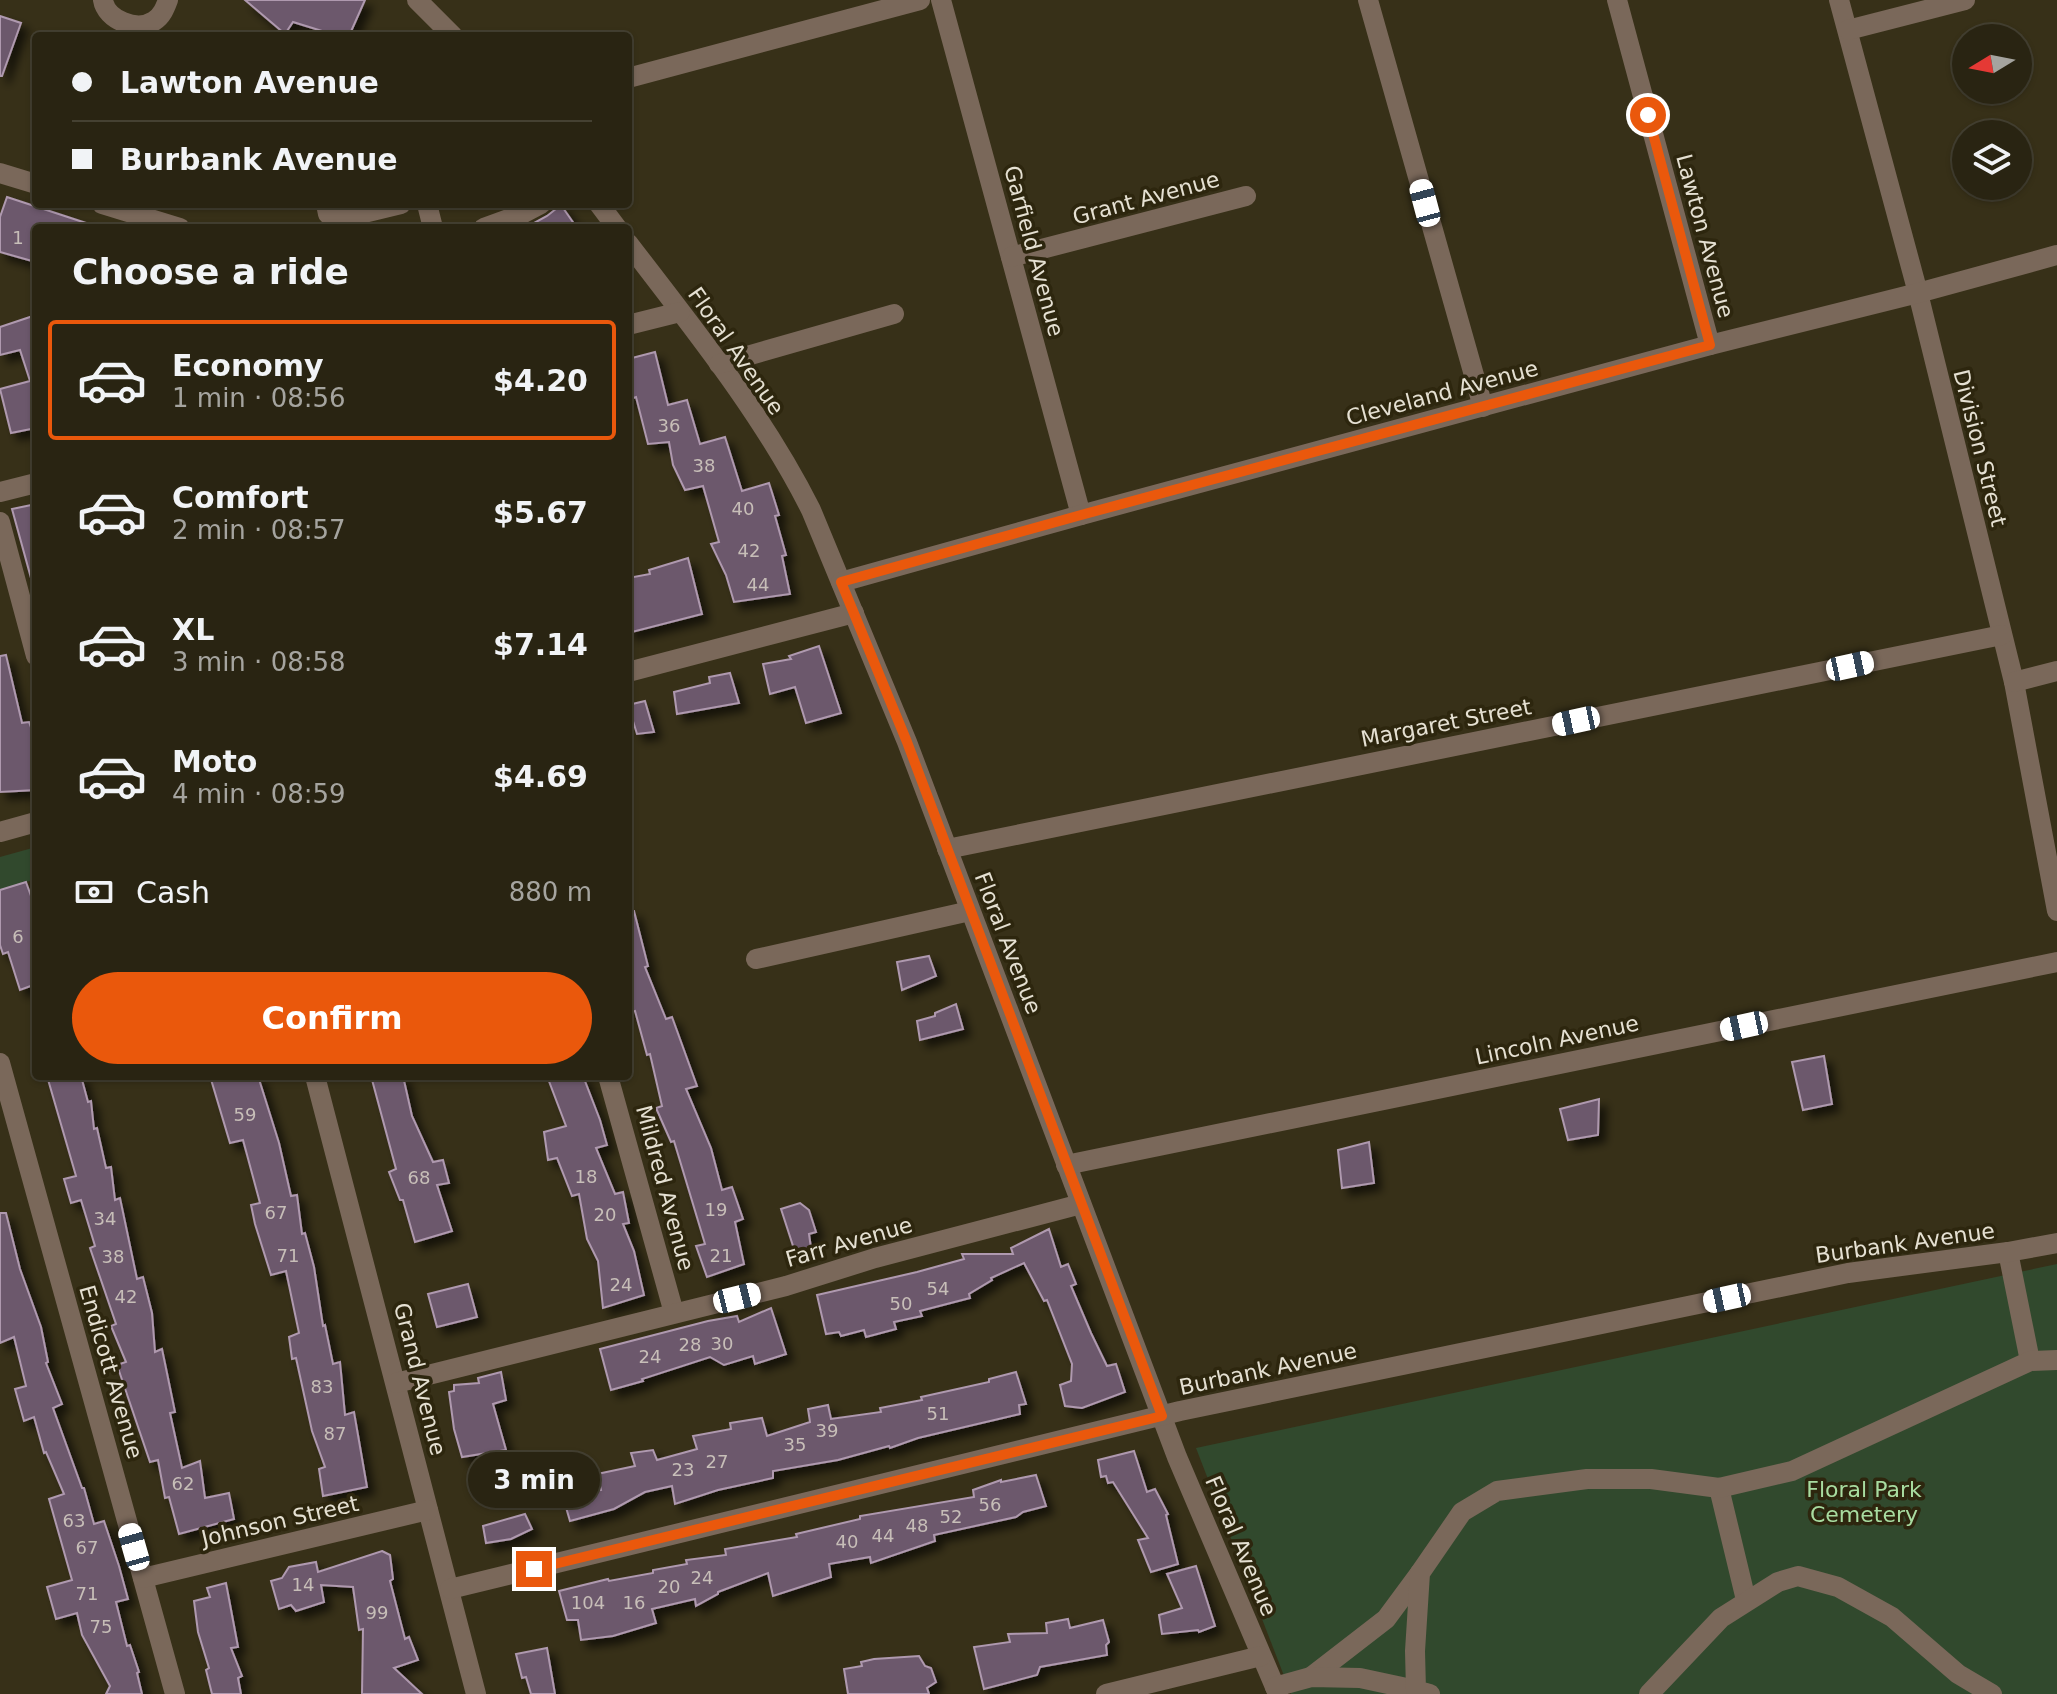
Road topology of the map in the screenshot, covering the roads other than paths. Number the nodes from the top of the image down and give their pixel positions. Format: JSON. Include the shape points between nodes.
{"nodes":[{"id":1,"x":103,"y":0,"type":"edge"},
{"id":2,"x":168,"y":0,"type":"edge"},
{"id":3,"x":417,"y":0,"type":"edge"},
{"id":4,"x":920,"y":0,"type":"edge"},
{"id":5,"x":941,"y":0,"type":"edge"},
{"id":6,"x":1368,"y":0,"type":"edge"},
{"id":7,"x":1617,"y":0,"type":"edge"},
{"id":8,"x":1839,"y":0,"type":"edge"},
{"id":9,"x":1965,"y":0,"type":"edge"},
{"id":10,"x":1848,"y":30,"type":"junction"},
{"id":11,"x":449,"y":32,"type":"edge"},
{"id":12,"x":632,"y":77,"type":"edge"},
{"id":13,"x":0,"y":173,"type":"edge"},
{"id":14,"x":32,"y":183,"type":"edge"},
{"id":15,"x":1246,"y":196,"type":"dead end"},
{"id":16,"x":115,"y":208,"type":"edge"},
{"id":17,"x":327,"y":208,"type":"edge"},
{"id":18,"x":384,"y":208,"type":"edge"},
{"id":19,"x":533,"y":208,"type":"edge"},
{"id":20,"x":167,"y":224,"type":"edge"},
{"id":21,"x":495,"y":224,"type":"edge"},
{"id":22,"x":632,"y":248,"type":"edge"},
{"id":23,"x":2057,"y":255,"type":"edge"},
{"id":24,"x":1011,"y":257,"type":"junction"},
{"id":25,"x":1918,"y":293,"type":"junction"},
{"id":26,"x":680,"y":312,"type":"junction"},
{"id":27,"x":894,"y":314,"type":"dead end"},
{"id":28,"x":632,"y":324,"type":"edge"},
{"id":29,"x":1710,"y":345,"type":"junction"},
{"id":30,"x":719,"y":364,"type":"junction"},
{"id":31,"x":1483,"y":407,"type":"junction"},
{"id":32,"x":32,"y":484,"type":"edge"},
{"id":33,"x":0,"y":492,"type":"edge"},
{"id":34,"x":1081,"y":515,"type":"junction"},
{"id":35,"x":0,"y":522,"type":"edge"},
{"id":36,"x":841,"y":582,"type":"junction"},
{"id":37,"x":854,"y":613,"type":"junction"},
{"id":38,"x":2002,"y":635,"type":"junction"},
{"id":39,"x":32,"y":641,"type":"edge"},
{"id":40,"x":632,"y":671,"type":"edge"},
{"id":41,"x":2057,"y":671,"type":"edge"},
{"id":42,"x":2014,"y":682,"type":"junction"},
{"id":43,"x":32,"y":823,"type":"edge"},
{"id":44,"x":0,"y":832,"type":"edge"},
{"id":45,"x":947,"y":849,"type":"junction"},
{"id":46,"x":970,"y":911,"type":"junction"},
{"id":47,"x":2057,"y":911,"type":"edge"},
{"id":48,"x":756,"y":959,"type":"dead end"},
{"id":49,"x":2057,"y":962,"type":"edge"},
{"id":50,"x":0,"y":1063,"type":"edge"},
{"id":51,"x":316,"y":1080,"type":"edge"},
{"id":52,"x":609,"y":1080,"type":"edge"},
{"id":53,"x":1066,"y":1165,"type":"junction"},
{"id":54,"x":1081,"y":1204,"type":"junction"},
{"id":55,"x":2057,"y":1243,"type":"edge"},
{"id":56,"x":2008,"y":1252,"type":"junction"},
{"id":57,"x":674,"y":1313,"type":"junction"},
{"id":58,"x":2057,"y":1360,"type":"edge"},
{"id":59,"x":2030,"y":1361,"type":"junction"},
{"id":60,"x":396,"y":1383,"type":"junction"},
{"id":61,"x":1162,"y":1416,"type":"junction"},
{"id":62,"x":1719,"y":1488,"type":"junction"},
{"id":63,"x":428,"y":1510,"type":"junction"},
{"id":64,"x":1420,"y":1573,"type":"junction"},
{"id":65,"x":143,"y":1578,"type":"junction"},
{"id":66,"x":450,"y":1589,"type":"junction"},
{"id":67,"x":1746,"y":1600,"type":"junction"},
{"id":68,"x":1261,"y":1656,"type":"junction"},
{"id":69,"x":1311,"y":1677,"type":"junction"},
{"id":70,"x":1277,"y":1691,"type":"edge"},
{"id":71,"x":1421,"y":1693,"type":"edge"},
{"id":72,"x":175,"y":1694,"type":"edge"},
{"id":73,"x":476,"y":1694,"type":"edge"},
{"id":74,"x":1106,"y":1694,"type":"edge"},
{"id":75,"x":1649,"y":1694,"type":"edge"},
{"id":76,"x":1992,"y":1694,"type":"edge"}],
"edges":[{"from":1,"to":2,"type":"street","via":[[111,16],[139,26],[161,16]]},
{"from":3,"to":11,"type":"street"},
{"from":4,"to":12,"type":"street"},
{"from":5,"to":24,"type":"street","name":"Garfield Avenue"},
{"from":6,"to":31,"type":"street"},
{"from":7,"to":29,"type":"street","name":"Lawton Avenue"},
{"from":8,"to":10,"type":"street","name":"Division Street"},
{"from":9,"to":10,"type":"street"},
{"from":10,"to":25,"type":"street","name":"Division Street"},
{"from":13,"to":14,"type":"street"},
{"from":15,"to":24,"type":"street","name":"Grant Avenue"},
{"from":16,"to":20,"type":"street"},
{"from":17,"to":18,"type":"street","via":[[335,220]]},
{"from":19,"to":21,"type":"street"},
{"from":22,"to":26,"type":"street","name":"Floral Avenue"},
{"from":23,"to":25,"type":"street","name":"Cleveland Avenue"},
{"from":24,"to":34,"type":"street","name":"Garfield Avenue"},
{"from":25,"to":29,"type":"street","name":"Cleveland Avenue"},
{"from":25,"to":38,"type":"street","name":"Division Street"},
{"from":26,"to":28,"type":"street"},
{"from":26,"to":30,"type":"street","name":"Floral Avenue"},
{"from":27,"to":30,"type":"street"},
{"from":29,"to":31,"type":"street","name":"Cleveland Avenue"},
{"from":30,"to":36,"type":"street","name":"Floral Avenue","via":[[794,477]]},
{"from":31,"to":34,"type":"street","name":"Cleveland Avenue"},
{"from":32,"to":33,"type":"street"},
{"from":34,"to":36,"type":"street","name":"Cleveland Avenue"},
{"from":35,"to":39,"type":"street"},
{"from":36,"to":37,"type":"street","name":"Floral Avenue"},
{"from":37,"to":40,"type":"street"},
{"from":37,"to":45,"type":"street","name":"Floral Avenue"},
{"from":38,"to":42,"type":"street","name":"Division Street"},
{"from":38,"to":45,"type":"street","name":"Margaret Street"},
{"from":41,"to":42,"type":"street"},
{"from":42,"to":47,"type":"street","name":"Division Street"},
{"from":43,"to":44,"type":"street"},
{"from":45,"to":46,"type":"street","name":"Floral Avenue"},
{"from":46,"to":48,"type":"street"},
{"from":46,"to":53,"type":"street","name":"Floral Avenue"},
{"from":49,"to":53,"type":"street","name":"Lincoln Avenue"},
{"from":50,"to":65,"type":"street","name":"Endicott Avenue"},
{"from":51,"to":60,"type":"street","name":"Grand Avenue"},
{"from":52,"to":57,"type":"street","name":"Mildred Avenue"},
{"from":53,"to":54,"type":"street","name":"Floral Avenue"},
{"from":54,"to":57,"type":"street","name":"Farr Avenue"},
{"from":54,"to":61,"type":"street","name":"Floral Avenue"},
{"from":55,"to":56,"type":"street","name":"Burbank Avenue"},
{"from":56,"to":59,"type":"street"},
{"from":56,"to":61,"type":"street","name":"Burbank Avenue","via":[[1848,1273]]},
{"from":57,"to":60,"type":"street","name":"Farr Avenue"},
{"from":58,"to":59,"type":"street"},
{"from":59,"to":62,"type":"street","via":[[1792,1471]]},
{"from":60,"to":63,"type":"street","name":"Grand Avenue"},
{"from":61,"to":66,"type":"street","name":"Burbank Avenue"},
{"from":61,"to":68,"type":"street","name":"Floral Avenue"},
{"from":62,"to":64,"type":"street","via":[[1651,1479],[1587,1479],[1497,1491],[1462,1512]]},
{"from":62,"to":67,"type":"street"},
{"from":63,"to":65,"type":"street","name":"Johnson Street"},
{"from":63,"to":66,"type":"street","name":"Grand Avenue"},
{"from":64,"to":69,"type":"street","via":[[1386,1619]]},
{"from":64,"to":71,"type":"street","via":[[1415,1651]]},
{"from":65,"to":72,"type":"street","name":"Endicott Avenue"},
{"from":66,"to":73,"type":"street","name":"Grand Avenue"},
{"from":67,"to":75,"type":"street","via":[[1721,1618]]},
{"from":67,"to":76,"type":"street","via":[[1798,1576],[1838,1587],[1892,1617],[1958,1674]]},
{"from":68,"to":70,"type":"street","name":"Floral Avenue"},
{"from":68,"to":74,"type":"street"},
{"from":69,"to":70,"type":"street"},
{"from":69,"to":71,"type":"street","via":[[1360,1678]]}]}
